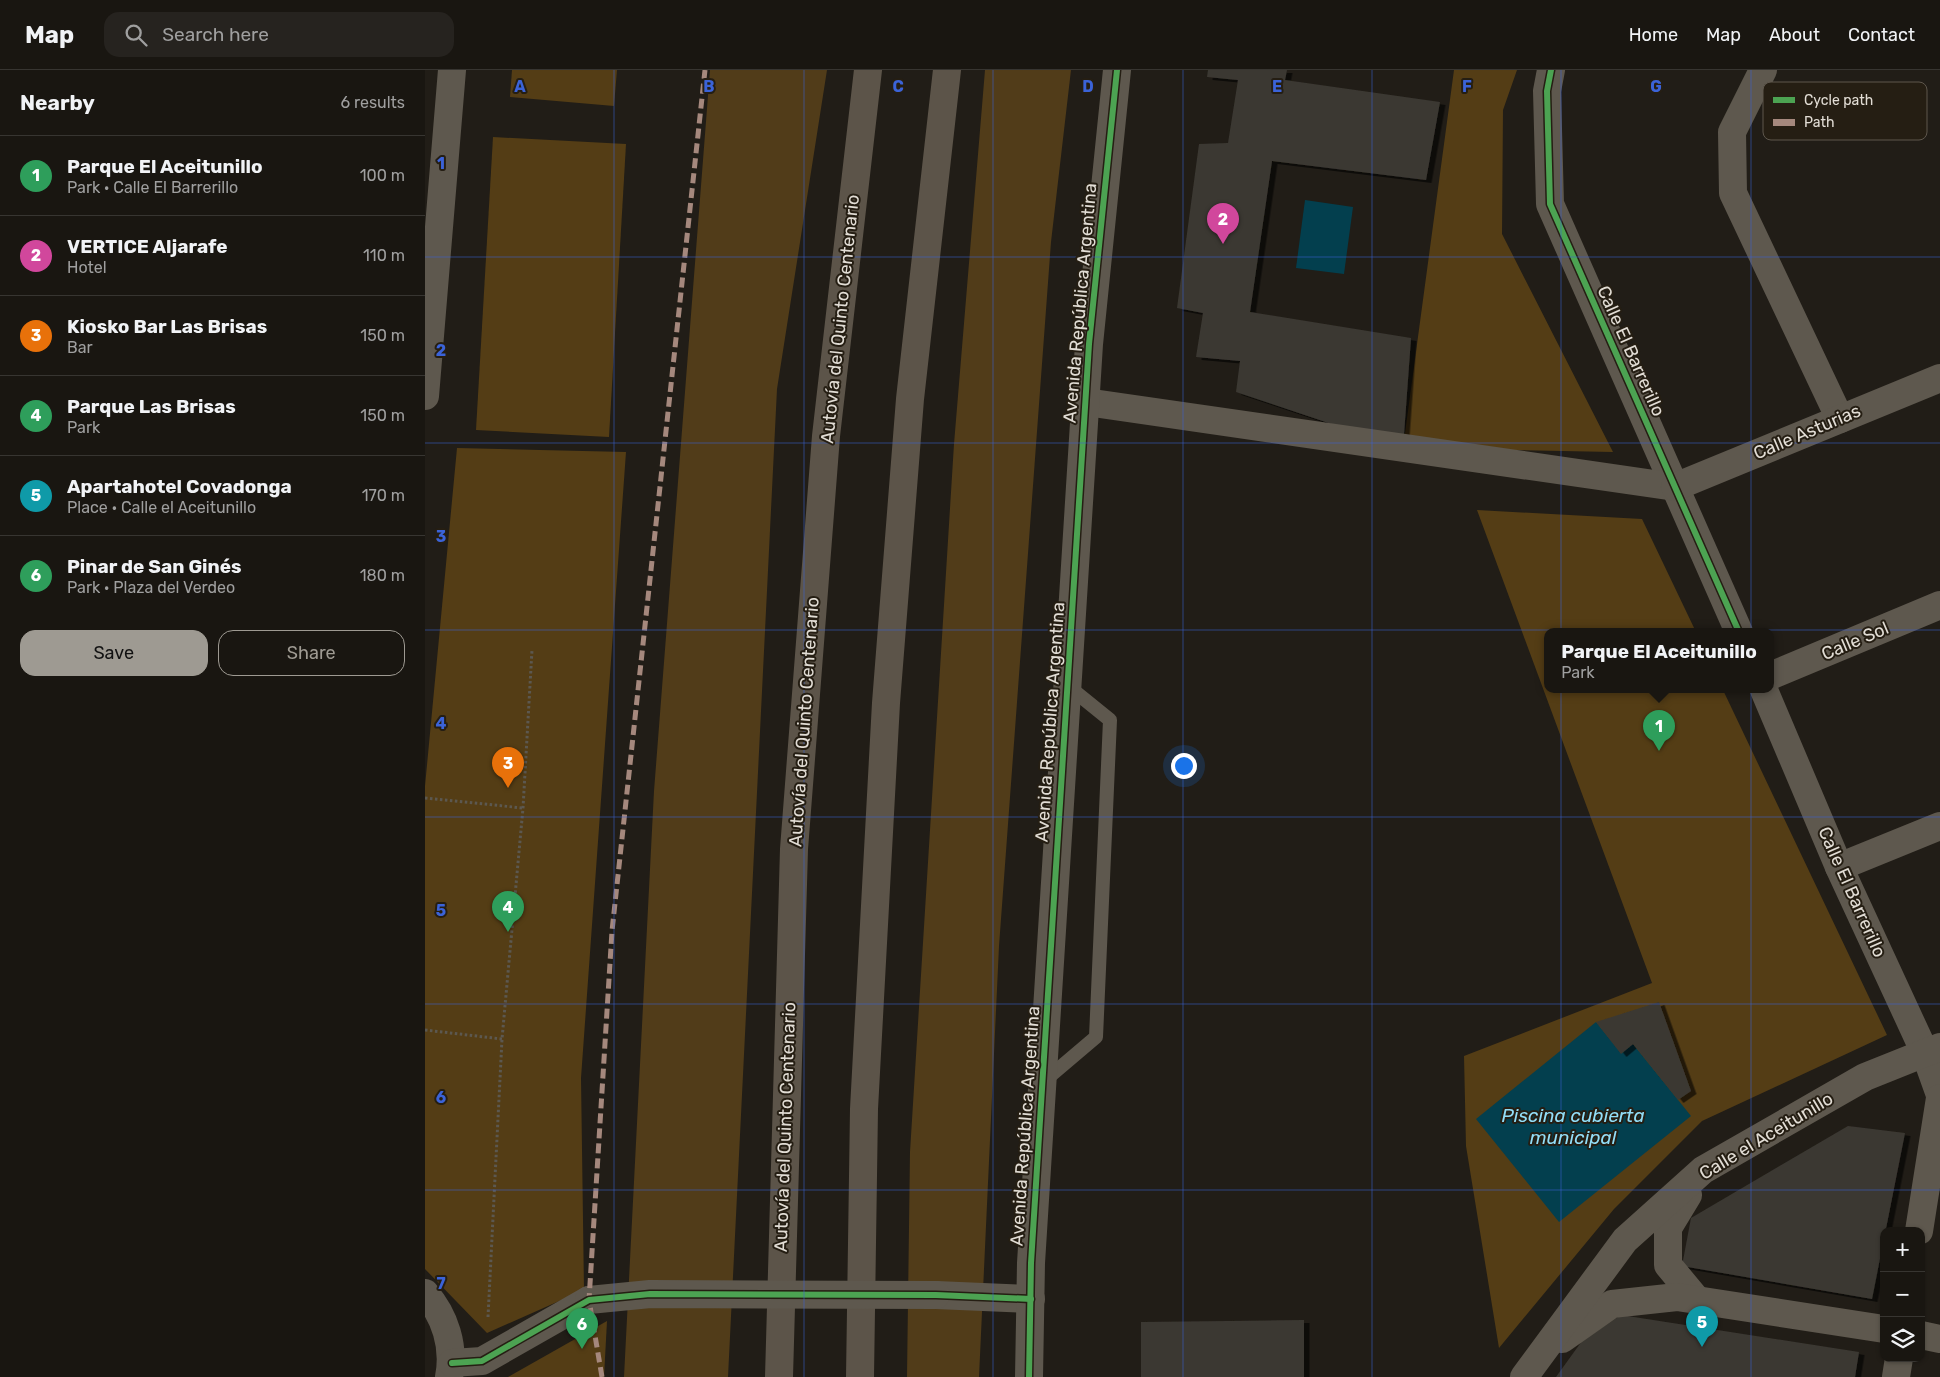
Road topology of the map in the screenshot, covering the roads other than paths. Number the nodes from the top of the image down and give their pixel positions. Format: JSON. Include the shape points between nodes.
{"nodes":[{"id":1,"x":452,"y":70,"type":"edge"},
{"id":2,"x":868,"y":70,"type":"edge"},
{"id":3,"x":947,"y":70,"type":"edge"},
{"id":4,"x":1117,"y":70,"type":"edge"},
{"id":5,"x":1551,"y":70,"type":"edge"},
{"id":6,"x":1763,"y":70,"type":"edge"},
{"id":7,"x":433,"y":210,"type":"edge"},
{"id":8,"x":1940,"y":378,"type":"edge"},
{"id":9,"x":425,"y":396,"type":"edge"},
{"id":10,"x":1085,"y":402,"type":"junction"},
{"id":11,"x":1840,"y":419,"type":"junction"},
{"id":12,"x":1675,"y":488,"type":"junction"},
{"id":13,"x":1940,"y":605,"type":"edge"},
{"id":14,"x":1737,"y":628,"type":"edge"},
{"id":15,"x":1774,"y":674,"type":"edge"},
{"id":16,"x":1068,"y":686,"type":"junction"},
{"id":17,"x":1765,"y":693,"type":"edge"},
{"id":18,"x":1940,"y":826,"type":"edge"},
{"id":19,"x":1839,"y":867,"type":"junction"},
{"id":20,"x":1932,"y":1050,"type":"edge"},
{"id":21,"x":1042,"y":1082,"type":"junction"},
{"id":22,"x":1940,"y":1096,"type":"edge"},
{"id":23,"x":1703,"y":1170,"type":"junction"},
{"id":24,"x":1920,"y":1227,"type":"edge"},
{"id":25,"x":425,"y":1293,"type":"edge"},
{"id":26,"x":1031,"y":1299,"type":"junction"},
{"id":27,"x":1697,"y":1300,"type":"junction"},
{"id":28,"x":1880,"y":1329,"type":"edge"},
{"id":29,"x":1925,"y":1337,"type":"edge"},
{"id":30,"x":1940,"y":1339,"type":"edge"},
{"id":31,"x":1546,"y":1349,"type":"junction"},
{"id":32,"x":1898,"y":1362,"type":"edge"},
{"id":33,"x":450,"y":1370,"type":"edge"},
{"id":34,"x":779,"y":1377,"type":"edge"},
{"id":35,"x":860,"y":1377,"type":"edge"},
{"id":36,"x":1029,"y":1377,"type":"edge"},
{"id":37,"x":1524,"y":1377,"type":"edge"},
{"id":38,"x":1896,"y":1377,"type":"edge"}],
"edges":[{"from":1,"to":7,"type":"street"},
{"from":2,"to":34,"type":"highway","name":"Autovía del Quinto Centenario","via":[[826,436],[794,849]]},
{"from":3,"to":35,"type":"highway","via":[[910,399],[886,704],[864,1109]]},
{"from":4,"to":10,"type":"street","name":"Avenida República Argentina"},
{"from":5,"to":12,"type":"street","name":"Calle El Barrerillo","via":[[1547,91],[1550,204]]},
{"from":6,"to":11,"type":"street","via":[[1732,132],[1733,193]]},
{"from":7,"to":9,"type":"street"},
{"from":8,"to":11,"type":"street","name":"Calle Asturias"},
{"from":10,"to":12,"type":"street"},
{"from":10,"to":16,"type":"street","name":"Avenida República Argentina"},
{"from":11,"to":12,"type":"street","name":"Calle Asturias"},
{"from":12,"to":14,"type":"street","name":"Calle El Barrerillo"},
{"from":13,"to":15,"type":"street","name":"Calle Sol"},
{"from":16,"to":21,"type":"street","name":"Avenida República Argentina"},
{"from":16,"to":21,"type":"lane","via":[[1110,720],[1096,1037]]},
{"from":17,"to":19,"type":"street","name":"Calle El Barrerillo"},
{"from":18,"to":19,"type":"street"},
{"from":19,"to":20,"type":"street","name":"Calle El Barrerillo"},
{"from":20,"to":22,"type":"street","name":"Calle El Barrerillo"},
{"from":20,"to":23,"type":"street","name":"Calle el Aceitunillo","via":[[1865,1077]]},
{"from":21,"to":26,"type":"street","name":"Avenida República Argentina"},
{"from":22,"to":24,"type":"street","name":"Calle El Barrerillo"},
{"from":23,"to":27,"type":"street","via":[[1668,1228],[1668,1265]]},
{"from":23,"to":31,"type":"street","name":"Calle el Aceitunillo","via":[[1625,1240]]},
{"from":25,"to":33,"type":"street","via":[[436,1306],[448,1334]]},
{"from":26,"to":33,"type":"street","bridge":true,"via":[[936,1295],[650,1294],[589,1300],[482,1361]]},
{"from":26,"to":36,"type":"street","name":"Avenida República Argentina"},
{"from":27,"to":28,"type":"street"},
{"from":27,"to":31,"type":"street","via":[[1677,1297],[1612,1304]]},
{"from":29,"to":30,"type":"street"},
{"from":31,"to":37,"type":"street","name":"Calle el Aceitunillo"},
{"from":32,"to":38,"type":"street"}]}
